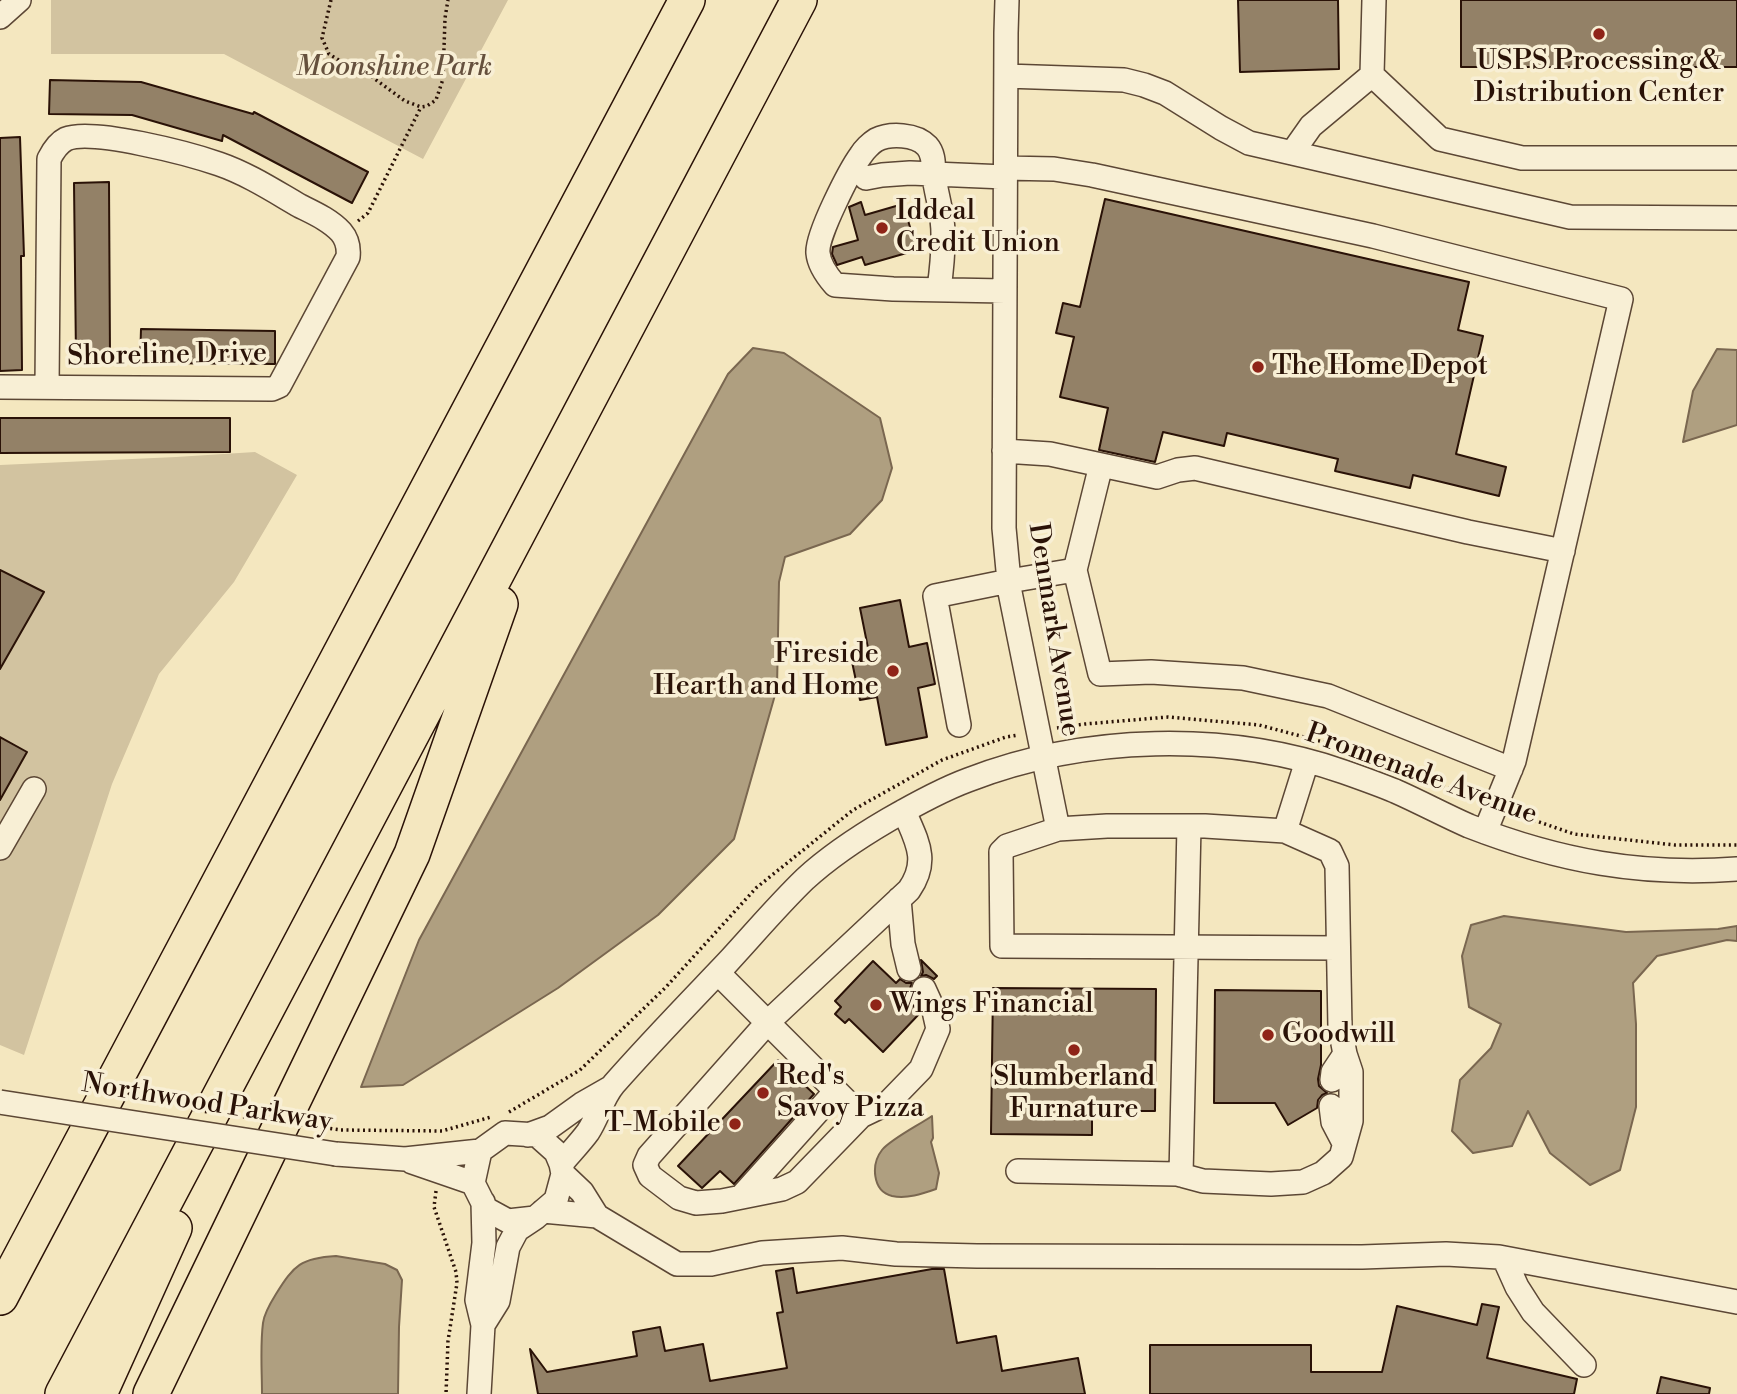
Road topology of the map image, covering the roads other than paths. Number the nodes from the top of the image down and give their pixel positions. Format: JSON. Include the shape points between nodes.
{"nodes":[{"id":1,"x":19,"y":0,"type":"edge"},
{"id":2,"x":687,"y":0,"type":"edge"},
{"id":3,"x":799,"y":0,"type":"edge"},
{"id":4,"x":1007,"y":0,"type":"edge"},
{"id":5,"x":1374,"y":0,"type":"edge"},
{"id":6,"x":0,"y":17,"type":"edge"},
{"id":7,"x":1372,"y":75,"type":"junction"},
{"id":8,"x":1006,"y":76,"type":"junction"},
{"id":9,"x":1292,"y":153,"type":"junction"},
{"id":10,"x":1737,"y":158,"type":"edge"},
{"id":11,"x":1005,"y":173,"type":"junction"},
{"id":12,"x":934,"y":175,"type":"junction"},
{"id":13,"x":866,"y":178,"type":"dead end"},
{"id":14,"x":1737,"y":218,"type":"edge"},
{"id":15,"x":939,"y":289,"type":"junction"},
{"id":16,"x":1005,"y":291,"type":"junction"},
{"id":17,"x":0,"y":387,"type":"edge"},
{"id":18,"x":47,"y":387,"type":"junction"},
{"id":19,"x":1004,"y":451,"type":"junction"},
{"id":20,"x":1101,"y":465,"type":"junction"},
{"id":21,"x":539,"y":493,"type":"junction"},
{"id":22,"x":1563,"y":551,"type":"junction"},
{"id":23,"x":1075,"y":570,"type":"junction"},
{"id":24,"x":1009,"y":581,"type":"junction"},
{"id":25,"x":959,"y":725,"type":"dead end"},
{"id":26,"x":1043,"y":756,"type":"junction"},
{"id":27,"x":1307,"y":761,"type":"junction"},
{"id":28,"x":1511,"y":769,"type":"junction"},
{"id":29,"x":34,"y":789,"type":"dead end"},
{"id":30,"x":904,"y":811,"type":"junction"},
{"id":31,"x":1189,"y":826,"type":"junction"},
{"id":32,"x":1058,"y":829,"type":"junction"},
{"id":33,"x":1285,"y":831,"type":"junction"},
{"id":34,"x":1485,"y":832,"type":"junction"},
{"id":35,"x":1,"y":844,"type":"edge"},
{"id":36,"x":1737,"y":869,"type":"edge"},
{"id":37,"x":899,"y":899,"type":"junction"},
{"id":38,"x":1188,"y":948,"type":"junction"},
{"id":39,"x":1338,"y":948,"type":"junction"},
{"id":40,"x":295,"y":954,"type":"junction"},
{"id":41,"x":909,"y":970,"type":"dead end"},
{"id":42,"x":718,"y":973,"type":"junction"},
{"id":43,"x":924,"y":989,"type":"dead end"},
{"id":44,"x":768,"y":1022,"type":"junction"},
{"id":45,"x":1345,"y":1054,"type":"junction"},
{"id":46,"x":1332,"y":1080,"type":"dead end"},
{"id":47,"x":610,"y":1088,"type":"junction"},
{"id":48,"x":836,"y":1091,"type":"junction"},
{"id":49,"x":0,"y":1102,"type":"edge"},
{"id":50,"x":1331,"y":1106,"type":"dead end"},
{"id":51,"x":861,"y":1116,"type":"junction"},
{"id":52,"x":528,"y":1135,"type":"junction"},
{"id":53,"x":1344,"y":1143,"type":"junction"},
{"id":54,"x":480,"y":1151,"type":"junction"},
{"id":55,"x":405,"y":1159,"type":"junction"},
{"id":56,"x":68,"y":1168,"type":"junction"},
{"id":57,"x":562,"y":1169,"type":"junction"},
{"id":58,"x":1018,"y":1171,"type":"dead end"},
{"id":59,"x":1181,"y":1175,"type":"junction"},
{"id":60,"x":478,"y":1193,"type":"junction"},
{"id":61,"x":741,"y":1197,"type":"junction"},
{"id":62,"x":539,"y":1215,"type":"junction"},
{"id":63,"x":597,"y":1216,"type":"junction"},
{"id":64,"x":1504,"y":1258,"type":"junction"},
{"id":65,"x":0,"y":1267,"type":"edge"},
{"id":66,"x":0,"y":1297,"type":"edge"},
{"id":67,"x":1737,"y":1302,"type":"edge"},
{"id":68,"x":484,"y":1325,"type":"junction"},
{"id":69,"x":1584,"y":1365,"type":"dead end"},
{"id":70,"x":63,"y":1394,"type":"edge"},
{"id":71,"x":99,"y":1394,"type":"edge"},
{"id":72,"x":151,"y":1394,"type":"edge"},
{"id":73,"x":479,"y":1394,"type":"edge"}],
"edges":[{"from":1,"to":6,"type":"street"},
{"from":2,"to":56,"type":"highway"},
{"from":3,"to":21,"type":"highway"},
{"from":4,"to":8,"type":"street","name":"Denmark Avenue"},
{"from":5,"to":7,"type":"street"},
{"from":7,"to":9,"type":"street","via":[[1311,126]]},
{"from":7,"to":10,"type":"street","via":[[1440,139],[1522,158]]},
{"from":8,"to":9,"type":"street","via":[[1124,80],[1144,85],[1166,93],[1249,143]]},
{"from":8,"to":11,"type":"street","name":"Denmark Avenue"},
{"from":9,"to":14,"type":"street","via":[[1570,217]]},
{"from":11,"to":12,"type":"street"},
{"from":11,"to":16,"type":"street","name":"Denmark Avenue"},
{"from":11,"to":22,"type":"street","via":[[1054,169],[1092,175],[1373,236],[1621,299]]},
{"from":12,"to":13,"type":"street"},
{"from":12,"to":15,"type":"street","via":[[943,222]]},
{"from":12,"to":15,"type":"street","via":[[933,157],[917,139],[902,136],[874,141],[849,177],[820,237],[818,252],[835,285]]},
{"from":15,"to":16,"type":"street"},
{"from":16,"to":19,"type":"street","name":"Denmark Avenue"},
{"from":17,"to":18,"type":"street","name":"Shoreline Drive"},
{"from":18,"to":18,"type":"street","name":"Shoreline Drive","via":[[279,386],[348,257],[343,234],[220,164],[151,146],[88,136],[67,139],[49,159]]},
{"from":19,"to":20,"type":"street","via":[[1050,454]]},
{"from":19,"to":24,"type":"street","name":"Denmark Avenue"},
{"from":20,"to":22,"type":"street","via":[[1157,477],[1195,468]]},
{"from":20,"to":23,"type":"street"},
{"from":21,"to":40,"type":"highway"},
{"from":21,"to":72,"type":"highway","via":[[412,854]]},
{"from":22,"to":28,"type":"street"},
{"from":23,"to":24,"type":"street"},
{"from":23,"to":28,"type":"street","via":[[1100,674],[1243,678],[1328,696]]},
{"from":24,"to":25,"type":"street","via":[[935,596]]},
{"from":24,"to":26,"type":"street","name":"Denmark Avenue"},
{"from":26,"to":27,"type":"street","name":"Promenade Avenue","via":[[1180,743],[1237,747]]},
{"from":26,"to":30,"type":"street","name":"Denmark Avenue","via":[[967,780]]},
{"from":26,"to":32,"type":"street"},
{"from":27,"to":33,"type":"street"},
{"from":27,"to":34,"type":"street","name":"Promenade Avenue","via":[[1394,791]]},
{"from":28,"to":34,"type":"street"},
{"from":29,"to":35,"type":"street"},
{"from":30,"to":37,"type":"street","via":[[921,856],[916,881]]},
{"from":30,"to":42,"type":"street","name":"Denmark Avenue","via":[[863,835],[806,879]]},
{"from":31,"to":32,"type":"street"},
{"from":31,"to":33,"type":"street"},
{"from":31,"to":38,"type":"street"},
{"from":32,"to":38,"type":"street","via":[[1001,852],[1002,946]]},
{"from":33,"to":39,"type":"street","via":[[1330,851],[1337,866]]},
{"from":34,"to":36,"type":"street","name":"Promenade Avenue","via":[[1546,852],[1629,868]]},
{"from":37,"to":41,"type":"street"},
{"from":37,"to":44,"type":"street"},
{"from":38,"to":39,"type":"street"},
{"from":38,"to":59,"type":"street"},
{"from":39,"to":45,"type":"street"},
{"from":40,"to":70,"type":"highway"},
{"from":40,"to":71,"type":"highway"},
{"from":42,"to":44,"type":"street"},
{"from":42,"to":47,"type":"street","name":"Denmark Avenue"},
{"from":43,"to":51,"type":"street","via":[[938,1029],[921,1069],[888,1103]]},
{"from":44,"to":48,"type":"street"},
{"from":44,"to":61,"type":"street","via":[[645,1165],[650,1176],[679,1198],[696,1203]]},
{"from":45,"to":46,"type":"street"},
{"from":45,"to":53,"type":"street","via":[[1351,1072],[1351,1108]]},
{"from":47,"to":52,"type":"street","name":"Denmark Avenue","via":[[550,1127]]},
{"from":47,"to":57,"type":"street","name":"Denmark Avenue","via":[[588,1132]]},
{"from":48,"to":51,"type":"street"},
{"from":48,"to":61,"type":"street"},
{"from":49,"to":55,"type":"street","name":"Northwood Parkway","bridge":true,"via":[[336,1153]]},
{"from":50,"to":53,"type":"street"},
{"from":51,"to":61,"type":"street","via":[[797,1182]]},
{"from":52,"to":54,"type":"street","via":[[505,1133]]},
{"from":52,"to":57,"type":"street","via":[[537,1135],[556,1152]]},
{"from":53,"to":59,"type":"street","via":[[1342,1157],[1303,1182],[1203,1181]]},
{"from":54,"to":55,"type":"street","name":"Northwood Parkway"},
{"from":54,"to":60,"type":"street"},
{"from":55,"to":60,"type":"street","name":"Northwood Parkway","via":[[442,1172]]},
{"from":56,"to":65,"type":"highway"},
{"from":56,"to":66,"type":"highway"},
{"from":57,"to":62,"type":"street","via":[[556,1200]]},
{"from":57,"to":63,"type":"street"},
{"from":58,"to":59,"type":"street"},
{"from":60,"to":62,"type":"street","via":[[486,1209],[508,1221]]},
{"from":60,"to":68,"type":"street","via":[[484,1243],[477,1300]]},
{"from":62,"to":63,"type":"street"},
{"from":62,"to":68,"type":"street","via":[[517,1230],[508,1247],[498,1301]]},
{"from":63,"to":64,"type":"street","via":[[677,1264],[842,1248],[977,1256],[1446,1254]]},
{"from":64,"to":67,"type":"street"},
{"from":64,"to":69,"type":"street","via":[[1533,1312]]},
{"from":68,"to":73,"type":"street"}]}
